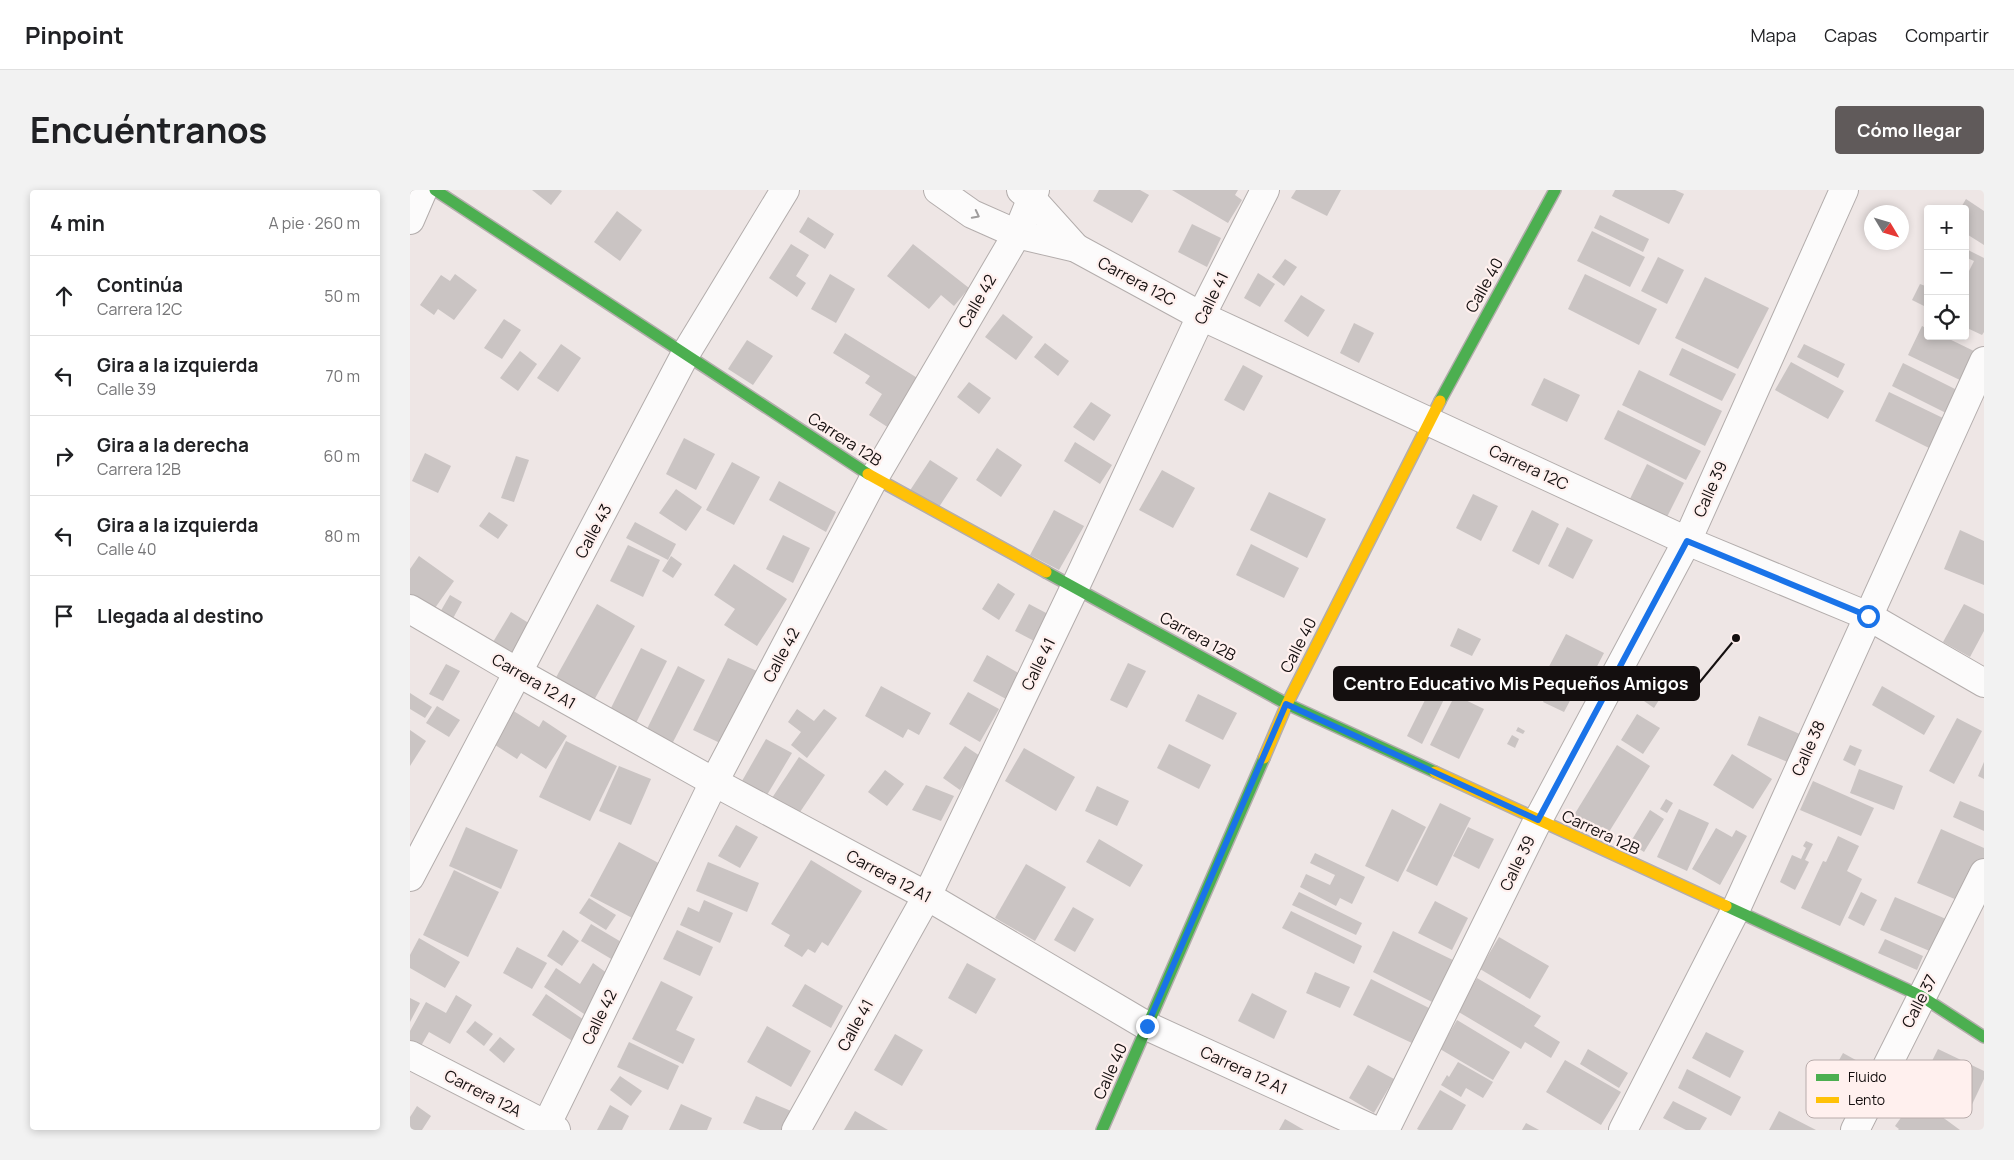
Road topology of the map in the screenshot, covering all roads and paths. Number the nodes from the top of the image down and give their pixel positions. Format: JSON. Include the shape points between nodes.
{"nodes":[{"id":1,"x":423,"y":190,"type":"edge"},
{"id":2,"x":435,"y":190,"type":"edge"},
{"id":3,"x":785,"y":190,"type":"edge"},
{"id":4,"x":938,"y":190,"type":"edge"},
{"id":5,"x":1265,"y":190,"type":"edge"},
{"id":6,"x":1555,"y":190,"type":"edge"},
{"id":7,"x":1844,"y":190,"type":"edge"},
{"id":8,"x":1029,"y":193,"type":"edge"},
{"id":9,"x":410,"y":220,"type":"edge"},
{"id":10,"x":1017,"y":234,"type":"junction"},
{"id":11,"x":1076,"y":248,"type":"junction"},
{"id":12,"x":1201,"y":316,"type":"junction"},
{"id":13,"x":686,"y":354,"type":"junction"},
{"id":14,"x":1984,"y":361,"type":"edge"},
{"id":15,"x":1429,"y":420,"type":"junction"},
{"id":16,"x":874,"y":478,"type":"junction"},
{"id":17,"x":1687,"y":541,"type":"junction"},
{"id":18,"x":1075,"y":587,"type":"junction"},
{"id":19,"x":410,"y":609,"type":"edge"},
{"id":20,"x":1868,"y":616,"type":"junction"},
{"id":21,"x":519,"y":673,"type":"junction"},
{"id":22,"x":1984,"y":683,"type":"edge"},
{"id":23,"x":1286,"y":704,"type":"junction"},
{"id":24,"x":714,"y":782,"type":"junction"},
{"id":25,"x":1538,"y":820,"type":"junction"},
{"id":26,"x":1984,"y":873,"type":"edge"},
{"id":27,"x":410,"y":877,"type":"edge"},
{"id":28,"x":927,"y":896,"type":"junction"},
{"id":29,"x":1735,"y":911,"type":"junction"},
{"id":30,"x":1921,"y":996,"type":"junction"},
{"id":31,"x":1147,"y":1026,"type":"junction"},
{"id":32,"x":1984,"y":1037,"type":"edge"},
{"id":33,"x":410,"y":1055,"type":"edge"},
{"id":34,"x":1889,"y":1060,"type":"edge"},
{"id":35,"x":1860,"y":1118,"type":"edge"},
{"id":36,"x":549,"y":1128,"type":"edge"},
{"id":37,"x":796,"y":1130,"type":"edge"},
{"id":38,"x":1102,"y":1130,"type":"edge"},
{"id":39,"x":1374,"y":1130,"type":"edge"},
{"id":40,"x":1385,"y":1130,"type":"edge"},
{"id":41,"x":1622,"y":1130,"type":"edge"},
{"id":42,"x":1854,"y":1130,"type":"edge"}],
"edges":[{"from":1,"to":9,"type":"street"},
{"from":2,"to":13,"type":"street","name":"Carrera 12B"},
{"from":3,"to":13,"type":"street","name":"Calle 43"},
{"from":4,"to":10,"type":"street","name":"Carrera 12C","one_way":true,"via":[[972,214]]},
{"from":5,"to":12,"type":"street","name":"Calle 41"},
{"from":6,"to":15,"type":"street","name":"Calle 40"},
{"from":7,"to":17,"type":"street","name":"Calle 39"},
{"from":8,"to":10,"type":"street","name":"Calle 42"},
{"from":8,"to":11,"type":"street","name":"Carrera 12C"},
{"from":10,"to":11,"type":"street","name":"Carrera 12C"},
{"from":10,"to":16,"type":"street","name":"Calle 42"},
{"from":11,"to":12,"type":"street","name":"Carrera 12C"},
{"from":12,"to":15,"type":"street","name":"Carrera 12C"},
{"from":12,"to":18,"type":"street","name":"Calle 41"},
{"from":13,"to":16,"type":"street","name":"Carrera 12B"},
{"from":13,"to":21,"type":"street","name":"Calle 43"},
{"from":14,"to":20,"type":"street","name":"Calle 38"},
{"from":15,"to":17,"type":"street","name":"Carrera 12C"},
{"from":15,"to":23,"type":"street","name":"Calle 40"},
{"from":16,"to":18,"type":"street","name":"Carrera 12B"},
{"from":16,"to":24,"type":"street","name":"Calle 42"},
{"from":17,"to":20,"type":"street","name":"Carrera 12C"},
{"from":17,"to":25,"type":"street","name":"Calle 39"},
{"from":18,"to":23,"type":"street","name":"Carrera 12B"},
{"from":18,"to":28,"type":"street","name":"Calle 41"},
{"from":19,"to":21,"type":"street","name":"Carrera 12 A1"},
{"from":20,"to":22,"type":"street","name":"Carrera 12C"},
{"from":20,"to":29,"type":"street","name":"Calle 38"},
{"from":21,"to":24,"type":"street","name":"Carrera 12 A1"},
{"from":21,"to":27,"type":"street","name":"Calle 43"},
{"from":23,"to":25,"type":"street","name":"Carrera 12B"},
{"from":23,"to":31,"type":"street","name":"Calle 40"},
{"from":24,"to":28,"type":"street","name":"Carrera 12 A1"},
{"from":24,"to":36,"type":"street","name":"Calle 42"},
{"from":25,"to":29,"type":"street","name":"Carrera 12B"},
{"from":25,"to":40,"type":"street","name":"Calle 39"},
{"from":26,"to":30,"type":"street","name":"Calle 37"},
{"from":28,"to":31,"type":"street","name":"Carrera 12 A1"},
{"from":28,"to":37,"type":"street","name":"Calle 41"},
{"from":29,"to":30,"type":"street","name":"Carrera 12B"},
{"from":29,"to":41,"type":"street","name":"Calle 38"},
{"from":30,"to":32,"type":"street","name":"Carrera 12B"},
{"from":30,"to":34,"type":"street","name":"Calle 37"},
{"from":31,"to":38,"type":"street","name":"Calle 40"},
{"from":31,"to":39,"type":"street","name":"Carrera 12 A1"},
{"from":33,"to":36,"type":"street","name":"Carrera 12A"},
{"from":35,"to":42,"type":"street","name":"Calle 37"}]}
